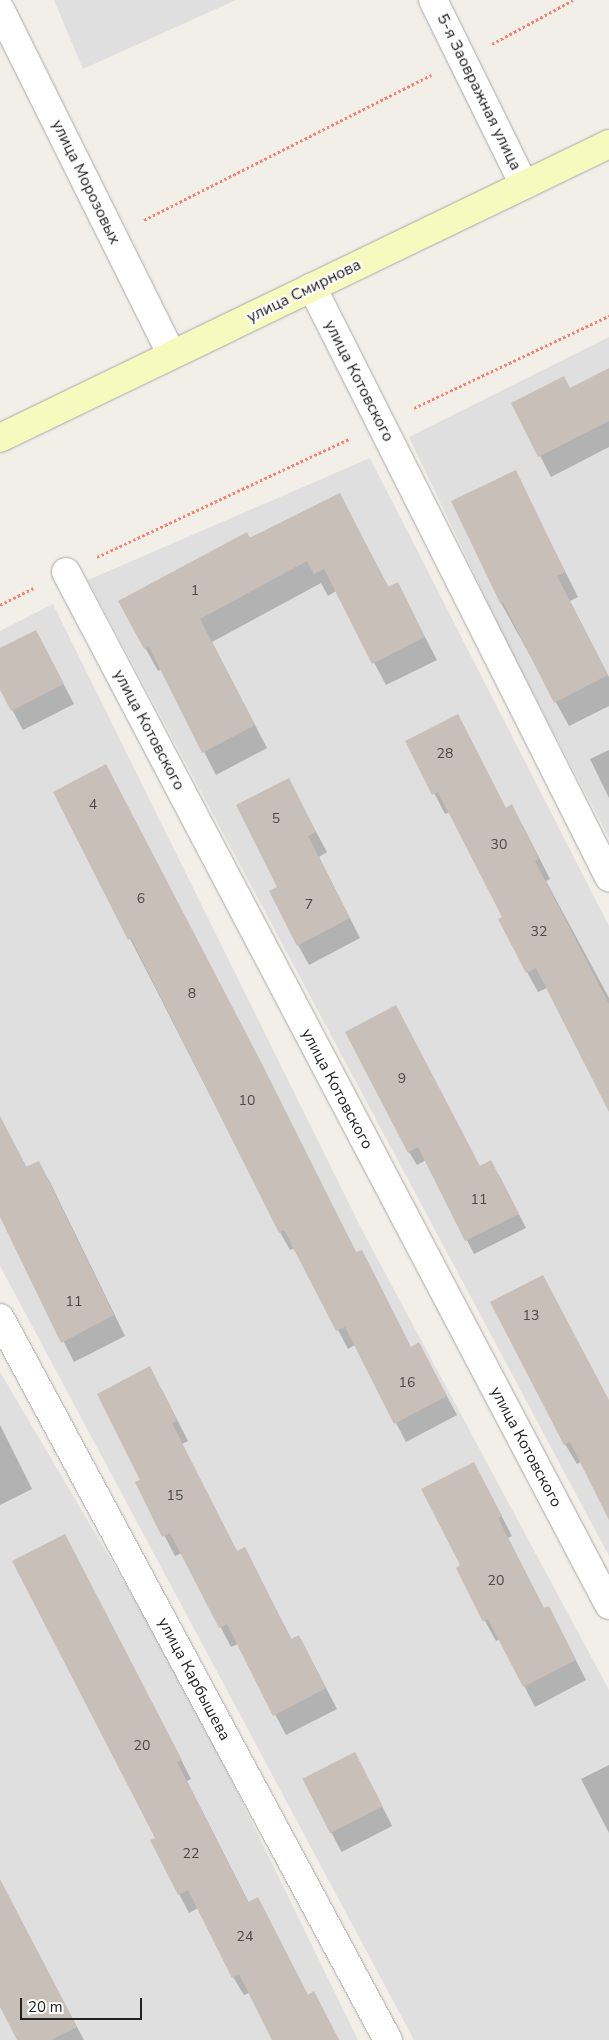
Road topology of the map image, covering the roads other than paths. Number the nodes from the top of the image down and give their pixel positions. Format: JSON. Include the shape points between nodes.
{"nodes":[{"id":1,"x":433,"y":0,"type":"edge"},
{"id":2,"x":0,"y":10,"type":"edge"},
{"id":3,"x":609,"y":144,"type":"edge"},
{"id":4,"x":524,"y":185,"type":"junction"},
{"id":5,"x":312,"y":287,"type":"junction"},
{"id":6,"x":172,"y":355,"type":"junction"},
{"id":7,"x":0,"y":438,"type":"edge"},
{"id":8,"x":66,"y":572,"type":"road end"},
{"id":9,"x":609,"y":877,"type":"edge"},
{"id":10,"x":0,"y":1318,"type":"edge"},
{"id":11,"x":609,"y":1606,"type":"edge"},
{"id":12,"x":388,"y":2040,"type":"edge"}],
"edges":[{"from":1,"to":4,"type":"street","name":"5-я Заовражная улица"},
{"from":2,"to":6,"type":"street","name":"улица Морозовых"},
{"from":3,"to":4,"type":"main road","name":"улица Смирнова"},
{"from":4,"to":5,"type":"main road","name":"улица Смирнова"},
{"from":5,"to":6,"type":"main road","name":"улица Смирнова"},
{"from":5,"to":9,"type":"street","name":"улица Котовского"},
{"from":6,"to":7,"type":"main road","name":"улица Смирнова"},
{"from":8,"to":11,"type":"street","name":"улица Котовского"},
{"from":10,"to":12,"type":"street","name":"улица Карбышева"}]}
